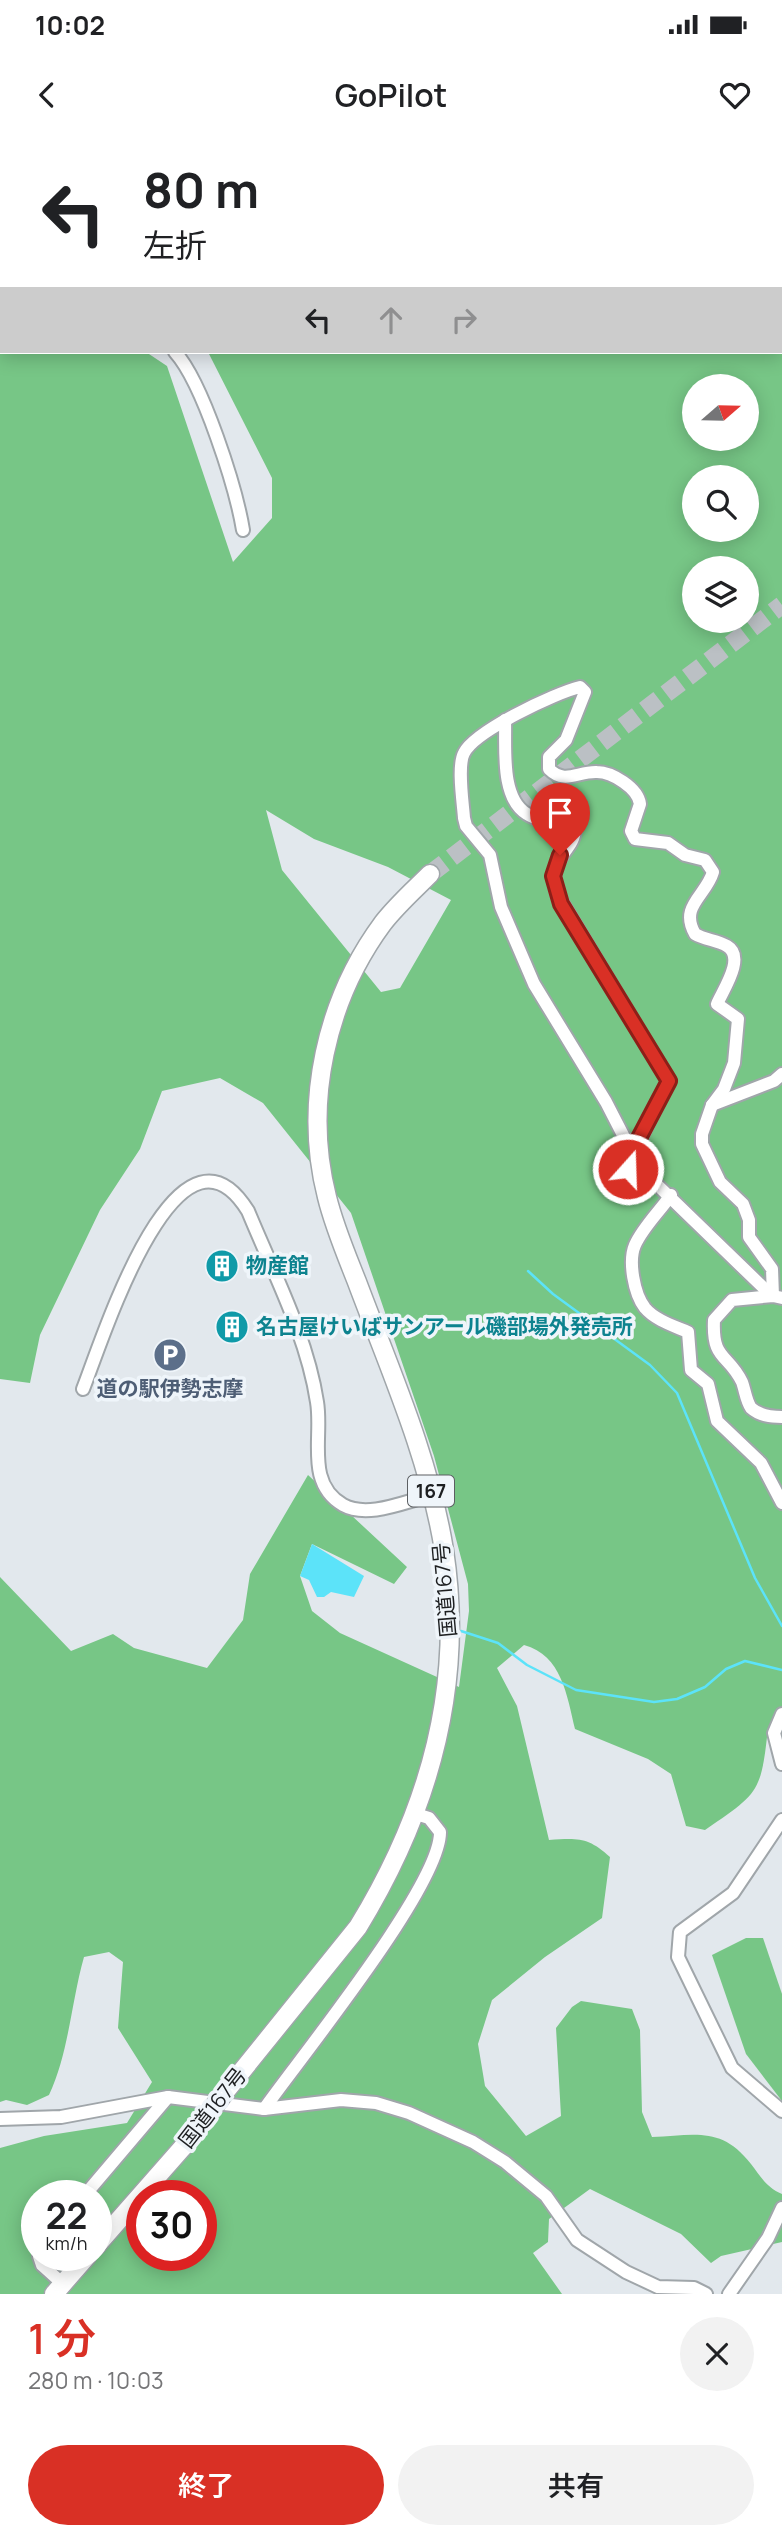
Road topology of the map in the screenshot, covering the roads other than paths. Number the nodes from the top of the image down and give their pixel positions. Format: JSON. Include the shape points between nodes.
{"nodes":[{"id":1,"x":177,"y":354,"type":"edge"},
{"id":2,"x":243,"y":530,"type":"dead end"},
{"id":3,"x":506,"y":720,"type":"junction"},
{"id":4,"x":430,"y":874,"type":"tunnel mouth"},
{"id":5,"x":782,"y":1074,"type":"edge"},
{"id":6,"x":712,"y":1105,"type":"junction"},
{"id":7,"x":629,"y":1157,"type":"junction"},
{"id":8,"x":671,"y":1195,"type":"junction"},
{"id":9,"x":777,"y":1297,"type":"edge"},
{"id":10,"x":83,"y":1389,"type":"dead end"},
{"id":11,"x":782,"y":1417,"type":"edge"},
{"id":12,"x":432,"y":1494,"type":"junction"},
{"id":13,"x":782,"y":1503,"type":"edge"},
{"id":14,"x":782,"y":1714,"type":"edge"},
{"id":15,"x":782,"y":1765,"type":"edge"},
{"id":16,"x":416,"y":1814,"type":"junction"},
{"id":17,"x":782,"y":1820,"type":"edge"},
{"id":18,"x":168,"y":2097,"type":"junction"},
{"id":19,"x":264,"y":2109,"type":"junction"},
{"id":20,"x":782,"y":2111,"type":"edge"},
{"id":21,"x":0,"y":2119,"type":"edge"},
{"id":22,"x":98,"y":2180,"type":"edge"},
{"id":23,"x":782,"y":2208,"type":"edge"},
{"id":24,"x":112,"y":2228,"type":"edge"},
{"id":25,"x":46,"y":2271,"type":"edge"},
{"id":26,"x":74,"y":2271,"type":"edge"},
{"id":27,"x":58,"y":2289,"type":"edge"},
{"id":28,"x":706,"y":2294,"type":"edge"},
{"id":29,"x":729,"y":2294,"type":"edge"}],
"edges":[{"from":1,"to":2,"type":"street","via":[[188,369],[221,450]]},
{"from":3,"to":6,"type":"street","via":[[583,688],[566,740],[549,757],[549,769],[566,778],[604,773],[632,789],[640,803],[631,831],[635,839],[665,842],[712,867],[713,876],[694,900],[689,919],[695,934],[734,953],[717,1004],[738,1019],[731,1074]]},
{"from":3,"to":7,"type":"street","via":[[462,755],[466,826],[491,855],[501,906],[534,984],[606,1102]]},
{"from":3,"to":7,"type":"street","via":[[514,800],[527,815],[570,823],[575,828],[555,864],[557,894],[669,1081]]},
{"from":4,"to":12,"type":"highway","name":"国道167号","number":"167","via":[[384,922],[349,980],[326,1049],[318,1120],[322,1169],[334,1220]]},
{"from":5,"to":6,"type":"street"},
{"from":6,"to":9,"type":"street","via":[[702,1144],[720,1182],[743,1205],[749,1237],[772,1269]]},
{"from":7,"to":8,"type":"street","via":[[628,1169],[648,1176]]},
{"from":8,"to":9,"type":"street"},
{"from":8,"to":13,"type":"street","via":[[635,1245],[635,1284],[644,1307],[688,1332],[691,1370],[708,1384],[717,1421],[761,1463]]},
{"from":9,"to":11,"type":"street","via":[[732,1300],[714,1320],[713,1341],[736,1371],[749,1406],[766,1417]]},
{"from":10,"to":12,"type":"street","via":[[129,1273],[167,1204],[190,1186],[219,1184],[248,1210],[309,1361],[318,1406],[320,1476],[326,1489],[345,1506],[359,1510]]},
{"from":12,"to":16,"type":"highway","name":"国道167号","number":"167","via":[[444,1550],[450,1678],[437,1749]]},
{"from":14,"to":15,"type":"street","via":[[774,1733]]},
{"from":16,"to":19,"type":"street","via":[[429,1818],[440,1832],[422,1885]]},
{"from":16,"to":24,"type":"highway","name":"国道167号","number":"167","bridge":true,"via":[[358,1927],[183,2147]]},
{"from":17,"to":20,"type":"street","via":[[733,1893],[680,1932],[678,1957],[732,2068]]},
{"from":18,"to":19,"type":"street"},
{"from":18,"to":21,"type":"street","via":[[61,2117]]},
{"from":18,"to":22,"type":"street"},
{"from":19,"to":28,"type":"street","via":[[358,2100],[409,2113],[473,2142],[521,2173],[546,2196],[577,2240],[626,2272],[658,2287],[694,2288]]},
{"from":23,"to":29,"type":"street","via":[[768,2238]]},
{"from":25,"to":27,"type":"street"},
{"from":26,"to":27,"type":"highway"}]}
